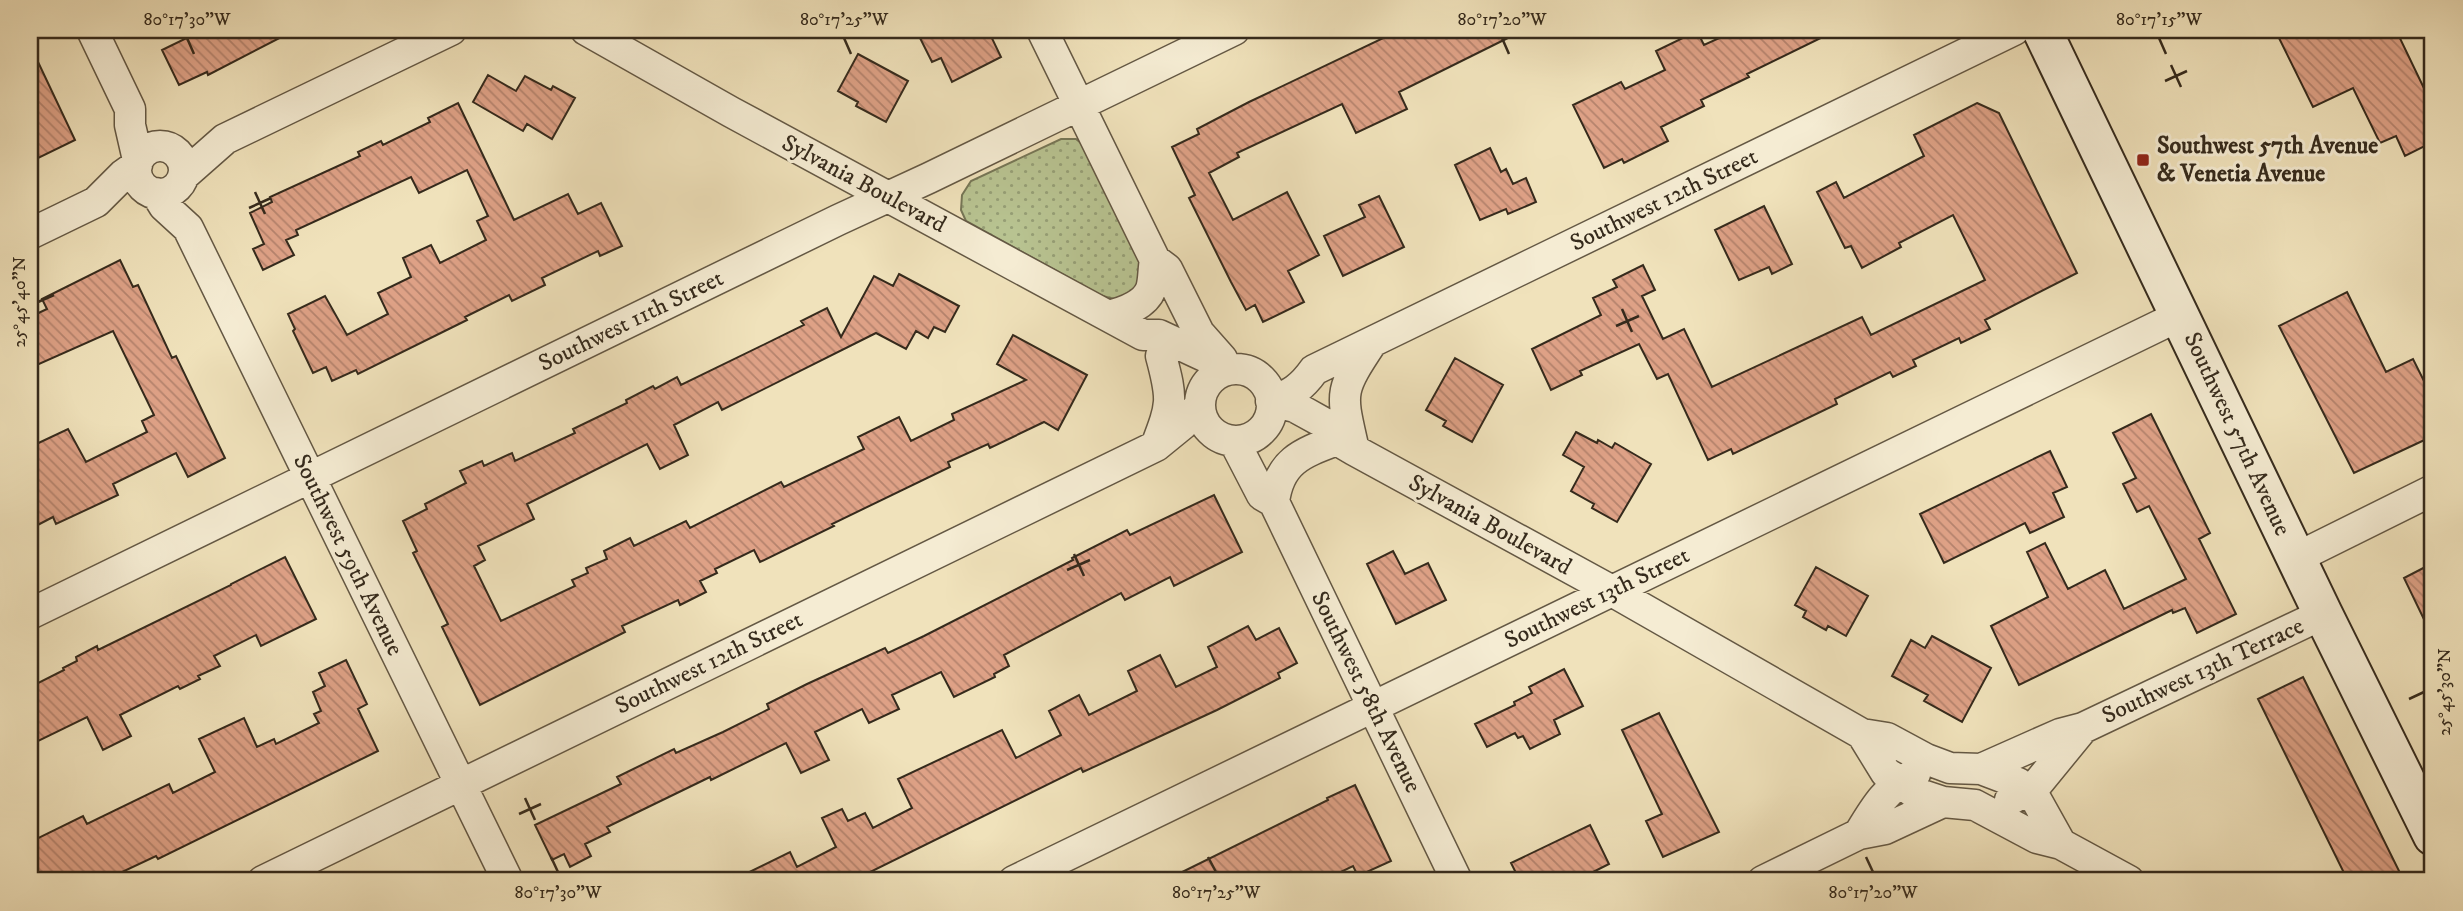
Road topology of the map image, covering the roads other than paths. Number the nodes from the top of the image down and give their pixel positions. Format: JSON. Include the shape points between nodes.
{"nodes":[{"id":1,"x":92,"y":30,"type":"edge"},
{"id":2,"x":451,"y":30,"type":"edge"},
{"id":3,"x":586,"y":30,"type":"edge"},
{"id":4,"x":1042,"y":30,"type":"edge"},
{"id":5,"x":1234,"y":30,"type":"edge"},
{"id":6,"x":2014,"y":30,"type":"edge"},
{"id":7,"x":2042,"y":30,"type":"edge"},
{"id":8,"x":1079,"y":105,"type":"junction"},
{"id":9,"x":160,"y":170,"type":"junction"},
{"id":10,"x":888,"y":197,"type":"junction"},
{"id":11,"x":30,"y":234,"type":"edge"},
{"id":12,"x":1155,"y":260,"type":"junction"},
{"id":13,"x":2181,"y":315,"type":"junction"},
{"id":14,"x":1109,"y":316,"type":"junction"},
{"id":15,"x":1372,"y":342,"type":"junction"},
{"id":16,"x":1152,"y":346,"type":"junction"},
{"id":17,"x":1232,"y":369,"type":"junction"},
{"id":18,"x":1266,"y":390,"type":"junction"},
{"id":19,"x":1200,"y":402,"type":"junction"},
{"id":20,"x":1232,"y":438,"type":"junction"},
{"id":21,"x":1346,"y":445,"type":"junction"},
{"id":22,"x":1156,"y":446,"type":"junction"},
{"id":23,"x":310,"y":478,"type":"junction"},
{"id":24,"x":2433,"y":490,"type":"edge"},
{"id":25,"x":1274,"y":502,"type":"junction"},
{"id":26,"x":2296,"y":558,"type":"junction"},
{"id":27,"x":1612,"y":591,"type":"junction"},
{"id":28,"x":30,"y":614,"type":"edge"},
{"id":29,"x":2323,"y":614,"type":"junction"},
{"id":30,"x":1373,"y":706,"type":"junction"},
{"id":31,"x":2083,"y":728,"type":"junction"},
{"id":32,"x":1862,"y":734,"type":"junction"},
{"id":33,"x":1950,"y":768,"type":"junction"},
{"id":34,"x":1981,"y":769,"type":"junction"},
{"id":35,"x":1900,"y":781,"type":"junction"},
{"id":36,"x":460,"y":784,"type":"junction"},
{"id":37,"x":2028,"y":791,"type":"junction"},
{"id":38,"x":1943,"y":802,"type":"junction"},
{"id":39,"x":1975,"y":805,"type":"junction"},
{"id":40,"x":1859,"y":834,"type":"junction"},
{"id":41,"x":2433,"y":836,"type":"edge"},
{"id":42,"x":2061,"y":844,"type":"junction"},
{"id":43,"x":263,"y":881,"type":"edge"},
{"id":44,"x":508,"y":881,"type":"edge"},
{"id":45,"x":1014,"y":881,"type":"edge"},
{"id":46,"x":1457,"y":881,"type":"edge"},
{"id":47,"x":1763,"y":881,"type":"edge"},
{"id":48,"x":2129,"y":881,"type":"edge"}],
"edges":[{"from":1,"to":9,"type":"street","name":"Southwest 59th Avenue","via":[[131,109],[130,125]]},
{"from":2,"to":9,"type":"street"},
{"from":3,"to":10,"type":"street","name":"Sylvania Boulevard"},
{"from":4,"to":8,"type":"street"},
{"from":5,"to":8,"type":"street","name":"Southwest 11th Street"},
{"from":6,"to":15,"type":"street","name":"Southwest 12th Street"},
{"from":7,"to":13,"type":"main road","name":"Southwest 57th Avenue"},
{"from":8,"to":10,"type":"street","name":"Southwest 11th Street"},
{"from":8,"to":12,"type":"street"},
{"from":9,"to":11,"type":"street","via":[[113,201],[96,202]]},
{"from":9,"to":23,"type":"street","name":"Southwest 59th Avenue","via":[[188,213],[188,228]]},
{"from":10,"to":14,"type":"street","name":"Sylvania Boulevard"},
{"from":10,"to":23,"type":"street","name":"Southwest 11th Street"},
{"from":12,"to":14,"type":"street","via":[[1148,295]]},
{"from":12,"to":17,"type":"street","via":[[1167,269],[1199,334]]},
{"from":13,"to":26,"type":"main road","name":"Southwest 57th Avenue"},
{"from":13,"to":27,"type":"street","name":"Southwest 13th Street"},
{"from":14,"to":16,"type":"street","name":"Sylvania Boulevard"},
{"from":15,"to":18,"type":"street","name":"Southwest 12th Street","via":[[1314,370],[1289,396]]},
{"from":15,"to":21,"type":"street","via":[[1350,374],[1345,391]]},
{"from":16,"to":17,"type":"street","name":"Sylvania Boulevard","via":[[1159,335]]},
{"from":16,"to":19,"type":"street","name":"Sylvania Boulevard","via":[[1183,374]]},
{"from":16,"to":22,"type":"street","via":[[1170,384],[1170,403]]},
{"from":17,"to":18,"type":"street","via":[[1248,371]]},
{"from":17,"to":19,"type":"street","via":[[1211,378]]},
{"from":18,"to":20,"type":"street","via":[[1270,414],[1264,426]]},
{"from":18,"to":21,"type":"street","name":"Sylvania Boulevard","via":[[1324,424]]},
{"from":19,"to":20,"type":"street","via":[[1202,418]]},
{"from":19,"to":22,"type":"street","name":"Southwest 12th Street"},
{"from":20,"to":21,"type":"street","name":"Sylvania Boulevard","via":[[1287,437]]},
{"from":20,"to":22,"type":"street","name":"Southwest 12th Street","via":[[1194,438],[1168,448]]},
{"from":20,"to":25,"type":"street","name":"Southwest 58th Avenue","via":[[1262,495]]},
{"from":21,"to":25,"type":"street","via":[[1312,449],[1293,460],[1279,479]]},
{"from":21,"to":27,"type":"street","name":"Sylvania Boulevard"},
{"from":22,"to":36,"type":"street","name":"Southwest 12th Street"},
{"from":23,"to":28,"type":"street","name":"Southwest 11th Street"},
{"from":23,"to":36,"type":"street","name":"Southwest 59th Avenue"},
{"from":24,"to":26,"type":"street"},
{"from":25,"to":30,"type":"street","name":"Southwest 58th Avenue"},
{"from":26,"to":29,"type":"main road","name":"Southwest 57th Avenue"},
{"from":27,"to":30,"type":"street","name":"Southwest 13th Street"},
{"from":27,"to":32,"type":"street","name":"Sylvania Boulevard"},
{"from":29,"to":31,"type":"street","name":"Southwest 13th Terrace"},
{"from":29,"to":41,"type":"main road","name":"Southwest 57th Avenue"},
{"from":30,"to":45,"type":"street","name":"Southwest 13th Street"},
{"from":30,"to":46,"type":"street","name":"Southwest 58th Avenue"},
{"from":31,"to":34,"type":"street","name":"Southwest 13th Terrace"},
{"from":31,"to":37,"type":"street","name":"Southwest 13th Terrace"},
{"from":32,"to":33,"type":"street","name":"Sylvania Boulevard","via":[[1887,738]]},
{"from":32,"to":35,"type":"street","name":"Sylvania Boulevard","via":[[1886,773]]},
{"from":33,"to":34,"type":"street","name":"Sylvania Boulevard"},
{"from":33,"to":35,"type":"street","via":[[1924,771]]},
{"from":34,"to":37,"type":"street","name":"Sylvania Boulevard"},
{"from":35,"to":38,"type":"street","name":"Sylvania Boulevard","via":[[1913,792]]},
{"from":35,"to":40,"type":"street","via":[[1886,793]]},
{"from":36,"to":43,"type":"street","name":"Southwest 12th Street"},
{"from":36,"to":44,"type":"street","name":"Southwest 59th Avenue"},
{"from":37,"to":39,"type":"street","name":"Southwest 13th Terrace","via":[[2009,800]]},
{"from":37,"to":42,"type":"street","name":"Sylvania Boulevard"},
{"from":38,"to":39,"type":"street","name":"Sylvania Boulevard"},
{"from":38,"to":40,"type":"street","via":[[1885,829]]},
{"from":39,"to":42,"type":"street","name":"Sylvania Boulevard","via":[[2037,838]]},
{"from":40,"to":47,"type":"street"},
{"from":42,"to":48,"type":"street","name":"Sylvania Boulevard"}]}
